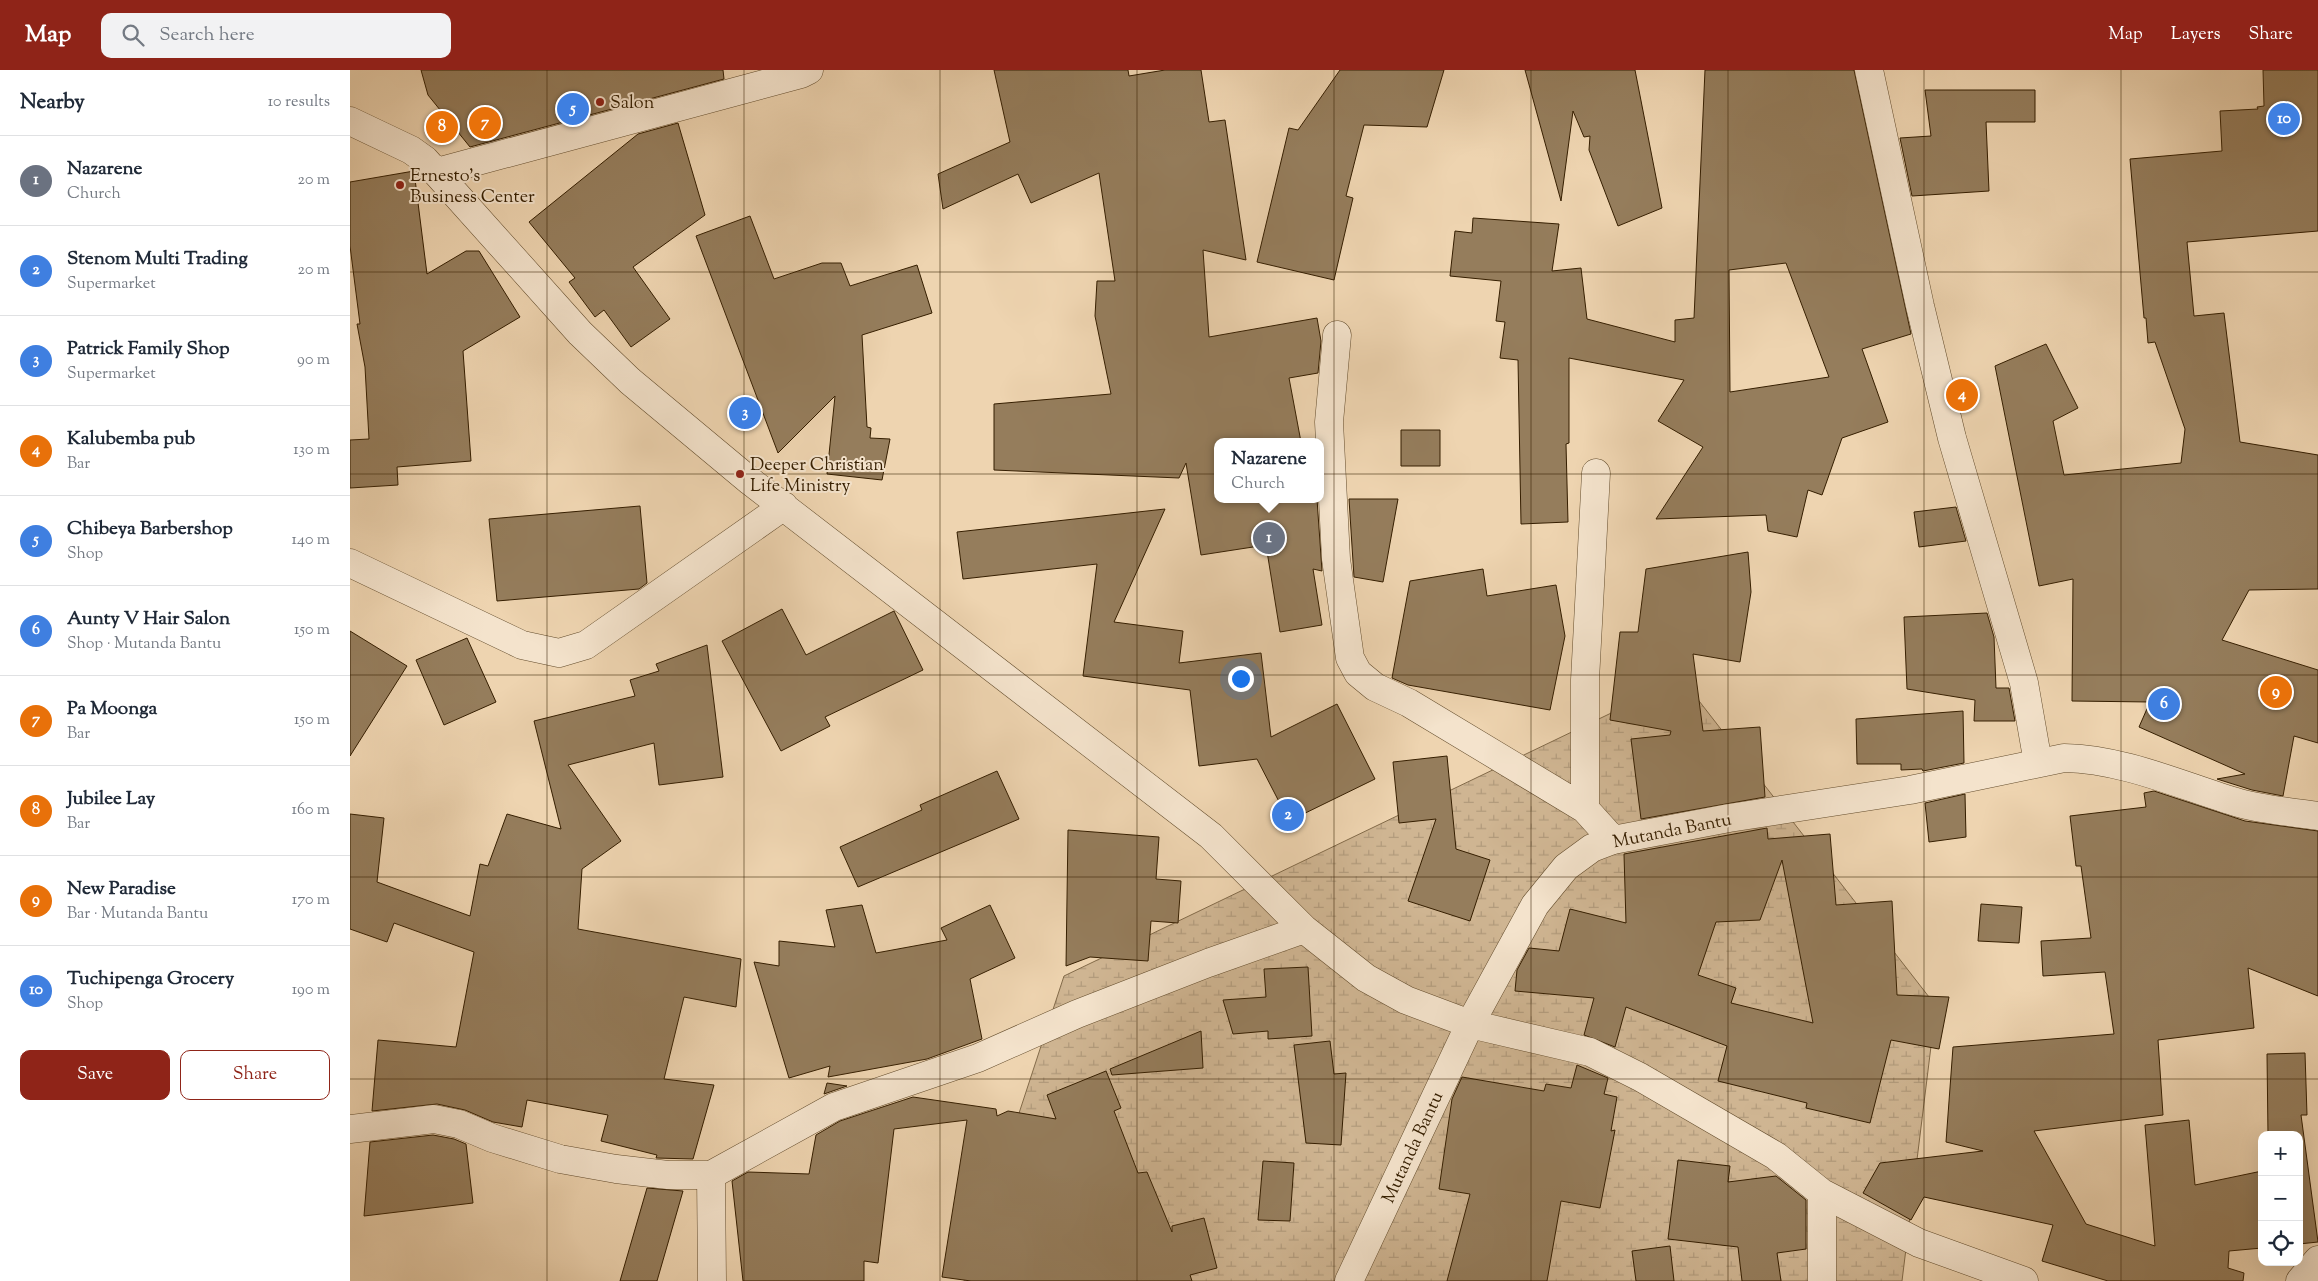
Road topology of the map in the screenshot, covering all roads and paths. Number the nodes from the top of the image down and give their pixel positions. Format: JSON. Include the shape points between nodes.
{"nodes":[{"id":1,"x":810,"y":70,"type":"edge"},
{"id":2,"x":1870,"y":70,"type":"edge"},
{"id":3,"x":350,"y":121,"type":"edge"},
{"id":4,"x":437,"y":172,"type":"junction"},
{"id":5,"x":1337,"y":335,"type":"dead end"},
{"id":6,"x":1596,"y":473,"type":"dead end"},
{"id":7,"x":784,"y":506,"type":"junction"},
{"id":8,"x":350,"y":563,"type":"edge"},
{"id":9,"x":2038,"y":762,"type":"junction"},
{"id":10,"x":1585,"y":809,"type":"junction"},
{"id":11,"x":2318,"y":816,"type":"edge"},
{"id":12,"x":1613,"y":840,"type":"junction"},
{"id":13,"x":1304,"y":929,"type":"junction"},
{"id":14,"x":1470,"y":1024,"type":"junction"},
{"id":15,"x":350,"y":1128,"type":"edge"},
{"id":16,"x":711,"y":1175,"type":"junction"},
{"id":17,"x":1822,"y":1193,"type":"junction"},
{"id":18,"x":2318,"y":1260,"type":"edge"},
{"id":19,"x":712,"y":1281,"type":"edge"},
{"id":20,"x":1349,"y":1281,"type":"edge"},
{"id":21,"x":1822,"y":1281,"type":"edge"},
{"id":22,"x":2024,"y":1281,"type":"edge"},
{"id":23,"x":2300,"y":1281,"type":"edge"}],
"edges":[{"from":1,"to":4,"type":"street"},
{"from":2,"to":9,"type":"street","via":[[1922,316],[1952,438],[2024,684]]},
{"from":3,"to":4,"type":"street","via":[[410,150]]},
{"from":4,"to":7,"type":"street","via":[[580,334],[630,380]]},
{"from":5,"to":10,"type":"street","via":[[1329,422],[1336,559],[1350,658],[1358,673],[1375,687],[1409,703]]},
{"from":6,"to":10,"type":"street","via":[[1585,680]]},
{"from":7,"to":8,"type":"street","via":[[586,645],[559,653],[522,645]]},
{"from":7,"to":13,"type":"street","via":[[1211,836]]},
{"from":9,"to":11,"type":"street","name":"Mutanda Bantu","via":[[2088,758],[2241,803]]},
{"from":9,"to":12,"type":"street","name":"Mutanda Bantu","via":[[1910,790]]},
{"from":10,"to":12,"type":"street"},
{"from":12,"to":14,"type":"street","name":"Mutanda Bantu","via":[[1592,848],[1566,867],[1535,904]]},
{"from":13,"to":14,"type":"street","via":[[1366,978],[1406,1000]]},
{"from":13,"to":16,"type":"street","via":[[1077,1014],[978,1058],[834,1107]]},
{"from":14,"to":17,"type":"street","via":[[1590,1052],[1640,1077],[1776,1156]]},
{"from":14,"to":20,"type":"street","name":"Mutanda Bantu"},
{"from":15,"to":16,"type":"street","via":[[440,1120],[560,1159],[668,1175]]},
{"from":16,"to":19,"type":"street"},
{"from":17,"to":21,"type":"street"},
{"from":17,"to":22,"type":"street","via":[[1919,1243]]},
{"from":18,"to":23,"type":"street"}]}
